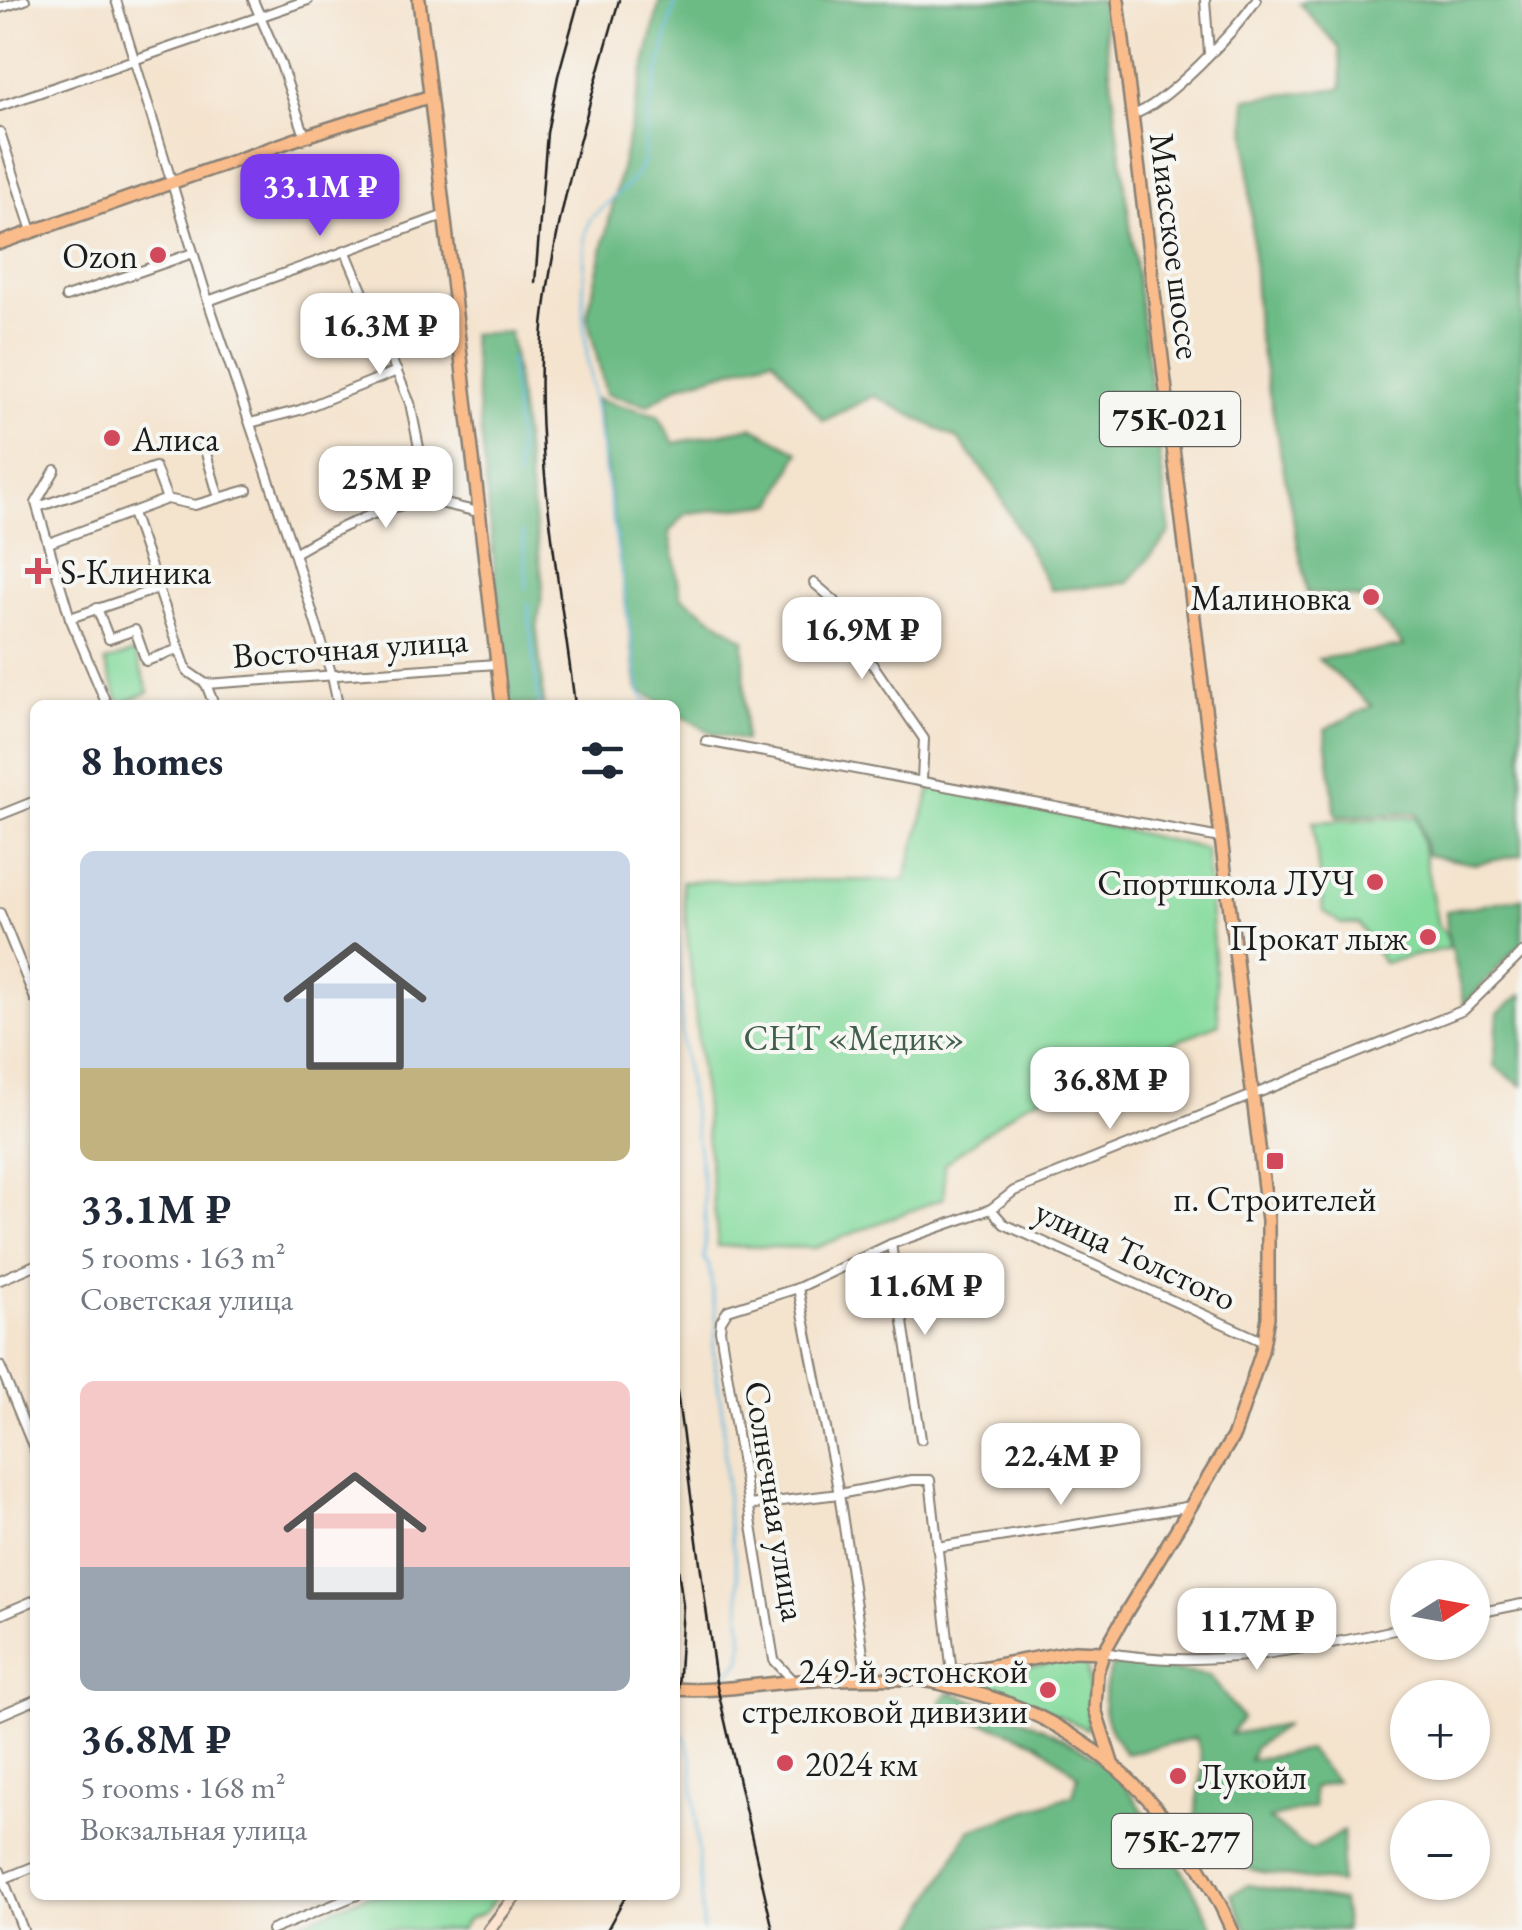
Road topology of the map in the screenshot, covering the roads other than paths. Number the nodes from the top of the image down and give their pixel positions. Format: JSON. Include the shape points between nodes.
{"nodes":[{"id":1,"x":25,"y":0,"type":"edge"},
{"id":2,"x":116,"y":0,"type":"edge"},
{"id":3,"x":252,"y":0,"type":"edge"},
{"id":4,"x":308,"y":0,"type":"edge"},
{"id":5,"x":419,"y":0,"type":"edge"},
{"id":6,"x":1118,"y":0,"type":"edge"},
{"id":7,"x":1205,"y":0,"type":"edge"},
{"id":8,"x":1256,"y":0,"type":"edge"},
{"id":9,"x":0,"y":8,"type":"edge"},
{"id":10,"x":260,"y":16,"type":"junction"},
{"id":11,"x":1208,"y":53,"type":"junction"},
{"id":12,"x":134,"y":60,"type":"junction"},
{"id":13,"x":428,"y":97,"type":"junction"},
{"id":14,"x":0,"y":106,"type":"edge"},
{"id":15,"x":1132,"y":115,"type":"junction"},
{"id":16,"x":0,"y":132,"type":"edge"},
{"id":17,"x":305,"y":136,"type":"junction"},
{"id":18,"x":171,"y":184,"type":"junction"},
{"id":19,"x":445,"y":215,"type":"junction"},
{"id":20,"x":32,"y":232,"type":"junction"},
{"id":21,"x":0,"y":242,"type":"edge"},
{"id":22,"x":345,"y":250,"type":"junction"},
{"id":23,"x":193,"y":253,"type":"junction"},
{"id":24,"x":66,"y":297,"type":"dead end"},
{"id":25,"x":208,"y":301,"type":"junction"},
{"id":26,"x":397,"y":371,"type":"junction"},
{"id":27,"x":250,"y":423,"type":"junction"},
{"id":28,"x":203,"y":444,"type":"dead end"},
{"id":29,"x":55,"y":470,"type":"dead end"},
{"id":30,"x":247,"y":490,"type":"dead end"},
{"id":31,"x":218,"y":498,"type":"junction"},
{"id":32,"x":166,"y":499,"type":"junction"},
{"id":33,"x":430,"y":502,"type":"junction"},
{"id":34,"x":38,"y":508,"type":"junction"},
{"id":35,"x":480,"y":512,"type":"junction"},
{"id":36,"x":132,"y":513,"type":"junction"},
{"id":37,"x":49,"y":542,"type":"junction"},
{"id":38,"x":294,"y":554,"type":"junction"},
{"id":39,"x":814,"y":583,"type":"dead end"},
{"id":40,"x":157,"y":589,"type":"junction"},
{"id":41,"x":97,"y":608,"type":"junction"},
{"id":42,"x":70,"y":618,"type":"junction"},
{"id":43,"x":179,"y":649,"type":"junction"},
{"id":44,"x":497,"y":664,"type":"junction"},
{"id":45,"x":332,"y":676,"type":"junction"},
{"id":46,"x":206,"y":684,"type":"junction"},
{"id":47,"x":105,"y":700,"type":"edge"},
{"id":48,"x":212,"y":700,"type":"edge"},
{"id":49,"x":337,"y":700,"type":"edge"},
{"id":50,"x":501,"y":700,"type":"edge"},
{"id":51,"x":706,"y":741,"type":"dead end"},
{"id":52,"x":922,"y":780,"type":"junction"},
{"id":53,"x":30,"y":803,"type":"edge"},
{"id":54,"x":0,"y":815,"type":"edge"},
{"id":55,"x":1220,"y":838,"type":"junction"},
{"id":56,"x":0,"y":914,"type":"edge"},
{"id":57,"x":1522,"y":953,"type":"edge"},
{"id":58,"x":30,"y":987,"type":"edge"},
{"id":59,"x":1252,"y":1094,"type":"junction"},
{"id":60,"x":991,"y":1209,"type":"junction"},
{"id":61,"x":890,"y":1244,"type":"junction"},
{"id":62,"x":30,"y":1268,"type":"edge"},
{"id":63,"x":0,"y":1280,"type":"edge"},
{"id":64,"x":798,"y":1288,"type":"junction"},
{"id":65,"x":1264,"y":1342,"type":"junction"},
{"id":66,"x":0,"y":1366,"type":"edge"},
{"id":67,"x":30,"y":1438,"type":"edge"},
{"id":68,"x":921,"y":1439,"type":"dead end"},
{"id":69,"x":840,"y":1494,"type":"junction"},
{"id":70,"x":748,"y":1505,"type":"junction"},
{"id":71,"x":1192,"y":1506,"type":"junction"},
{"id":72,"x":937,"y":1546,"type":"junction"},
{"id":73,"x":30,"y":1602,"type":"edge"},
{"id":74,"x":1522,"y":1604,"type":"edge"},
{"id":75,"x":1490,"y":1610,"type":"edge"},
{"id":76,"x":0,"y":1615,"type":"edge"},
{"id":77,"x":1390,"y":1630,"type":"edge"},
{"id":78,"x":1104,"y":1652,"type":"junction"},
{"id":79,"x":952,"y":1674,"type":"junction"},
{"id":80,"x":867,"y":1679,"type":"junction"},
{"id":81,"x":916,"y":1679,"type":"junction"},
{"id":82,"x":794,"y":1682,"type":"junction"},
{"id":83,"x":680,"y":1689,"type":"edge"},
{"id":84,"x":30,"y":1702,"type":"edge"},
{"id":85,"x":0,"y":1714,"type":"edge"},
{"id":86,"x":1113,"y":1766,"type":"junction"},
{"id":87,"x":30,"y":1867,"type":"edge"},
{"id":88,"x":2,"y":1875,"type":"edge"},
{"id":89,"x":345,"y":1900,"type":"edge"},
{"id":90,"x":512,"y":1900,"type":"edge"},
{"id":91,"x":24,"y":1930,"type":"edge"},
{"id":92,"x":272,"y":1930,"type":"edge"},
{"id":93,"x":490,"y":1930,"type":"edge"},
{"id":94,"x":1232,"y":1930,"type":"edge"}],
"edges":[{"from":1,"to":9,"type":"street"},
{"from":2,"to":12,"type":"street"},
{"from":3,"to":10,"type":"street"},
{"from":4,"to":10,"type":"street"},
{"from":5,"to":13,"type":"main road"},
{"from":6,"to":15,"type":"main road","name":"Миасское шоссе","number":"75К-021"},
{"from":7,"to":11,"type":"street"},
{"from":8,"to":11,"type":"street"},
{"from":10,"to":12,"type":"street"},
{"from":10,"to":17,"type":"street"},
{"from":11,"to":15,"type":"street"},
{"from":12,"to":14,"type":"street"},
{"from":12,"to":18,"type":"street"},
{"from":13,"to":17,"type":"main road"},
{"from":13,"to":19,"type":"main road"},
{"from":15,"to":55,"type":"main road","name":"Миасское шоссе","number":"75К-021"},
{"from":16,"to":20,"type":"street"},
{"from":17,"to":18,"type":"main road"},
{"from":18,"to":20,"type":"main road"},
{"from":18,"to":23,"type":"street"},
{"from":19,"to":22,"type":"street"},
{"from":19,"to":35,"type":"main road"},
{"from":20,"to":21,"type":"main road"},
{"from":22,"to":25,"type":"street"},
{"from":22,"to":26,"type":"street"},
{"from":23,"to":24,"type":"street"},
{"from":23,"to":25,"type":"street"},
{"from":25,"to":27,"type":"street"},
{"from":26,"to":27,"type":"street"},
{"from":26,"to":33,"type":"street","via":[[410,402]]},
{"from":27,"to":38,"type":"street"},
{"from":28,"to":31,"type":"street"},
{"from":29,"to":34,"type":"street"},
{"from":30,"to":31,"type":"street"},
{"from":31,"to":32,"type":"street","via":[[195,505]]},
{"from":32,"to":34,"type":"street","via":[[155,467]]},
{"from":32,"to":36,"type":"street"},
{"from":33,"to":35,"type":"street"},
{"from":33,"to":38,"type":"street","via":[[336,528]]},
{"from":34,"to":37,"type":"street"},
{"from":35,"to":44,"type":"main road"},
{"from":36,"to":37,"type":"street"},
{"from":36,"to":40,"type":"street"},
{"from":37,"to":42,"type":"street"},
{"from":38,"to":45,"type":"street"},
{"from":39,"to":52,"type":"street","via":[[835,601],[849,650],[872,665],[924,739]]},
{"from":40,"to":41,"type":"street"},
{"from":40,"to":43,"type":"street"},
{"from":41,"to":42,"type":"street"},
{"from":41,"to":43,"type":"street","via":[[108,639],[135,630],[146,661]]},
{"from":42,"to":47,"type":"street"},
{"from":43,"to":46,"type":"street","via":[[187,671]]},
{"from":44,"to":45,"type":"street","name":"Восточная улица"},
{"from":44,"to":50,"type":"main road"},
{"from":45,"to":46,"type":"street","name":"Восточная улица"},
{"from":45,"to":49,"type":"street"},
{"from":46,"to":48,"type":"street"},
{"from":51,"to":52,"type":"street"},
{"from":52,"to":55,"type":"street"},
{"from":53,"to":54,"type":"street"},
{"from":55,"to":59,"type":"main road","name":"Миасское шоссе","number":"75К-021"},
{"from":56,"to":58,"type":"street"},
{"from":57,"to":59,"type":"street","via":[[1464,1010]]},
{"from":59,"to":60,"type":"street","via":[[1014,1191]]},
{"from":59,"to":65,"type":"main road","number":"75К-021","via":[[1268,1220]]},
{"from":60,"to":61,"type":"street"},
{"from":60,"to":65,"type":"street","name":"улица Толстого","via":[[1004,1224]]},
{"from":61,"to":64,"type":"street"},
{"from":61,"to":68,"type":"street"},
{"from":62,"to":63,"type":"street"},
{"from":64,"to":69,"type":"street"},
{"from":64,"to":70,"type":"street","name":"Солнечная улица","via":[[728,1310],[720,1321]]},
{"from":65,"to":71,"type":"main road","number":"75К-021","via":[[1234,1435]]},
{"from":66,"to":67,"type":"street"},
{"from":69,"to":70,"type":"street"},
{"from":69,"to":72,"type":"street","via":[[930,1480]]},
{"from":69,"to":80,"type":"street"},
{"from":70,"to":82,"type":"street","name":"Солнечная улица","via":[[774,1660]]},
{"from":71,"to":72,"type":"street"},
{"from":71,"to":78,"type":"main road","number":"75К-021"},
{"from":72,"to":79,"type":"street"},
{"from":73,"to":76,"type":"street"},
{"from":74,"to":75,"type":"street"},
{"from":77,"to":78,"type":"street","via":[[1236,1656],[1154,1660]]},
{"from":78,"to":79,"type":"main road","via":[[1074,1651]]},
{"from":78,"to":86,"type":"main road","number":"75К-021","via":[[1095,1710]]},
{"from":79,"to":81,"type":"main road"},
{"from":80,"to":81,"type":"main road"},
{"from":80,"to":82,"type":"main road"},
{"from":81,"to":86,"type":"main road","via":[[1024,1708],[1081,1738]]},
{"from":82,"to":83,"type":"main road"},
{"from":84,"to":85,"type":"street"},
{"from":86,"to":94,"type":"main road","number":"75К-277","via":[[1184,1843]]},
{"from":87,"to":88,"type":"street"},
{"from":88,"to":91,"type":"street"},
{"from":89,"to":92,"type":"street"},
{"from":90,"to":93,"type":"main road"}]}
